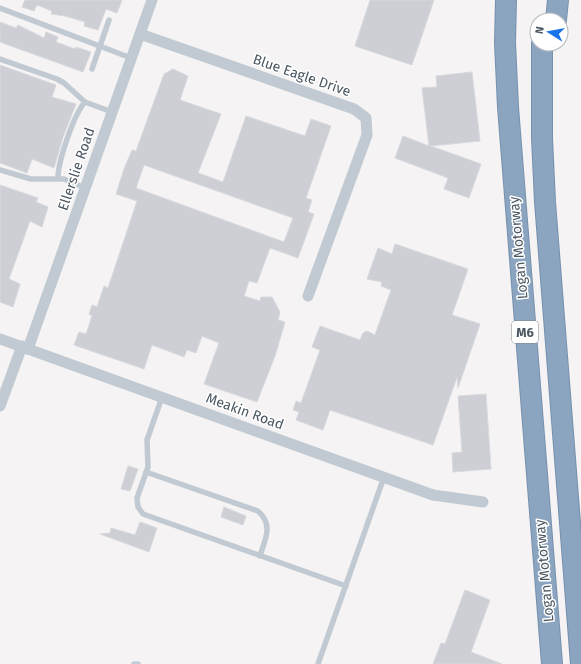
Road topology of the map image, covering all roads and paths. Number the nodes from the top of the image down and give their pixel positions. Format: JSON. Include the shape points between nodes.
{"nodes":[{"id":1,"x":152,"y":0,"type":"edge"},
{"id":2,"x":506,"y":0,"type":"edge"},
{"id":3,"x":544,"y":0,"type":"edge"},
{"id":4,"x":558,"y":0,"type":"edge"},
{"id":5,"x":0,"y":8,"type":"edge"},
{"id":6,"x":543,"y":12,"type":"edge"},
{"id":7,"x":557,"y":12,"type":"edge"},
{"id":8,"x":109,"y":20,"type":"dead end"},
{"id":9,"x":140,"y":34,"type":"junction"},
{"id":10,"x":100,"y":46,"type":"junction"},
{"id":11,"x":542,"y":52,"type":"edge"},
{"id":12,"x":555,"y":52,"type":"edge"},
{"id":13,"x":131,"y":58,"type":"junction"},
{"id":14,"x":0,"y":59,"type":"edge"},
{"id":15,"x":92,"y":69,"type":"dead end"},
{"id":16,"x":85,"y":102,"type":"junction"},
{"id":17,"x":112,"y":112,"type":"junction"},
{"id":18,"x":0,"y":170,"type":"edge"},
{"id":19,"x":58,"y":178,"type":"junction"},
{"id":20,"x":85,"y":188,"type":"junction"},
{"id":21,"x":549,"y":265,"type":"junction"},
{"id":22,"x":308,"y":296,"type":"dead end"},
{"id":23,"x":0,"y":339,"type":"edge"},
{"id":24,"x":25,"y":348,"type":"junction"},
{"id":25,"x":162,"y":397,"type":"junction"},
{"id":26,"x":0,"y":406,"type":"edge"},
{"id":27,"x":146,"y":472,"type":"junction"},
{"id":28,"x":384,"y":477,"type":"junction"},
{"id":29,"x":483,"y":502,"type":"dead end"},
{"id":30,"x":260,"y":556,"type":"junction"},
{"id":31,"x":346,"y":586,"type":"junction"},
{"id":32,"x":134,"y":664,"type":"edge"},
{"id":33,"x":138,"y":664,"type":"edge"},
{"id":34,"x":318,"y":664,"type":"edge"},
{"id":35,"x":552,"y":664,"type":"edge"},
{"id":36,"x":581,"y":664,"type":"edge"}],
"edges":[{"from":1,"to":9,"type":"street","name":"Ellerslie Road"},
{"from":2,"to":35,"type":"highway","name":"Logan Motorway","number":"M6","via":[[505,43],[509,121]]},
{"from":3,"to":6,"type":"highway"},
{"from":4,"to":7,"type":"highway"},
{"from":5,"to":10,"type":"lane"},
{"from":8,"to":10,"type":"lane"},
{"from":9,"to":13,"type":"street","name":"Ellerslie Road"},
{"from":9,"to":22,"type":"street","name":"Blue Eagle Drive","via":[[354,109],[366,118],[367,135]]},
{"from":10,"to":13,"type":"lane"},
{"from":10,"to":15,"type":"lane"},
{"from":11,"to":21,"type":"highway","name":"Logan Motorway","number":"M6","via":[[542,138]]},
{"from":12,"to":21,"type":"highway","via":[[555,222]]},
{"from":13,"to":17,"type":"street","name":"Ellerslie Road"},
{"from":14,"to":16,"type":"lane","via":[[64,83]]},
{"from":16,"to":17,"type":"lane"},
{"from":16,"to":19,"type":"lane","via":[[79,110],[62,157]]},
{"from":17,"to":20,"type":"street","name":"Ellerslie Road"},
{"from":18,"to":19,"type":"lane","via":[[31,179]]},
{"from":19,"to":20,"type":"lane"},
{"from":20,"to":24,"type":"street","name":"Ellerslie Road"},
{"from":21,"to":36,"type":"highway","name":"Logan Motorway","number":"M6"},
{"from":23,"to":24,"type":"street","name":"Meakin Road"},
{"from":24,"to":25,"type":"street","name":"Meakin Road"},
{"from":24,"to":26,"type":"street","name":"Ellerslie Road"},
{"from":25,"to":27,"type":"lane","via":[[147,440]]},
{"from":25,"to":28,"type":"street","name":"Meakin Road"},
{"from":27,"to":30,"type":"lane","via":[[258,511],[268,524]]},
{"from":27,"to":30,"type":"lane","via":[[137,498],[138,507],[143,514]]},
{"from":28,"to":29,"type":"street","name":"Meakin Road","via":[[433,495]]},
{"from":28,"to":31,"type":"lane"},
{"from":30,"to":31,"type":"lane"},
{"from":31,"to":34,"type":"lane"},
{"from":32,"to":33,"type":"lane"}]}
